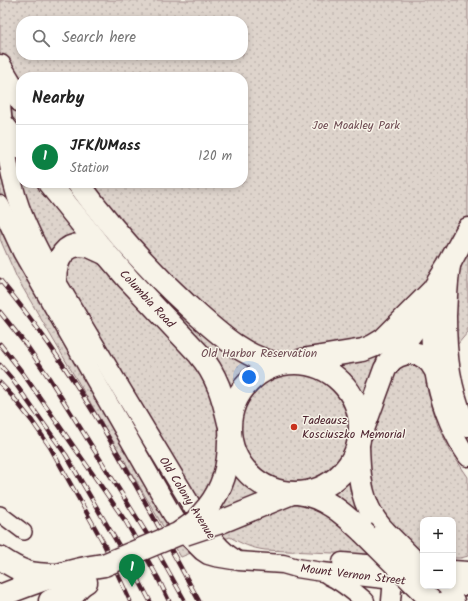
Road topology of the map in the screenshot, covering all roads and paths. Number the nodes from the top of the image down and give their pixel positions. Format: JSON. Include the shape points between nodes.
{"nodes":[{"id":1,"x":0,"y":66,"type":"edge"},
{"id":2,"x":16,"y":93,"type":"edge"},
{"id":3,"x":0,"y":95,"type":"edge"},
{"id":4,"x":1,"y":122,"type":"edge"},
{"id":5,"x":16,"y":141,"type":"edge"},
{"id":6,"x":53,"y":188,"type":"edge"},
{"id":7,"x":82,"y":188,"type":"edge"},
{"id":8,"x":0,"y":205,"type":"edge"},
{"id":9,"x":468,"y":228,"type":"edge"},
{"id":10,"x":106,"y":254,"type":"junction"},
{"id":11,"x":454,"y":256,"type":"junction"},
{"id":12,"x":55,"y":279,"type":"junction"},
{"id":13,"x":433,"y":290,"type":"junction"},
{"id":14,"x":286,"y":363,"type":"junction"},
{"id":15,"x":388,"y":364,"type":"junction"},
{"id":16,"x":434,"y":368,"type":"junction"},
{"id":17,"x":468,"y":427,"type":"edge"},
{"id":18,"x":229,"y":430,"type":"junction"},
{"id":19,"x":358,"y":443,"type":"junction"},
{"id":20,"x":468,"y":457,"type":"edge"},
{"id":21,"x":294,"y":493,"type":"junction"},
{"id":22,"x":0,"y":514,"type":"edge"},
{"id":23,"x":215,"y":515,"type":"junction"},
{"id":24,"x":24,"y":532,"type":"dead end"},
{"id":25,"x":0,"y":558,"type":"edge"},
{"id":26,"x":239,"y":561,"type":"junction"},
{"id":27,"x":283,"y":564,"type":"junction"},
{"id":28,"x":104,"y":565,"type":"junction"},
{"id":29,"x":420,"y":566,"type":"edge"},
{"id":30,"x":420,"y":569,"type":"edge"},
{"id":31,"x":322,"y":572,"type":"junction"},
{"id":32,"x":376,"y":572,"type":"junction"},
{"id":33,"x":394,"y":573,"type":"junction"},
{"id":34,"x":465,"y":574,"type":"edge"},
{"id":35,"x":55,"y":576,"type":"junction"},
{"id":36,"x":420,"y":582,"type":"edge"},
{"id":37,"x":83,"y":583,"type":"junction"},
{"id":38,"x":456,"y":583,"type":"edge"},
{"id":39,"x":442,"y":589,"type":"edge"},
{"id":40,"x":0,"y":596,"type":"edge"},
{"id":41,"x":50,"y":601,"type":"edge"},
{"id":42,"x":69,"y":601,"type":"edge"},
{"id":43,"x":365,"y":601,"type":"edge"},
{"id":44,"x":376,"y":601,"type":"edge"},
{"id":45,"x":391,"y":601,"type":"edge"},
{"id":46,"x":432,"y":601,"type":"edge"},
{"id":47,"x":453,"y":601,"type":"edge"}],
"edges":[{"from":1,"to":2,"type":"main road"},
{"from":3,"to":4,"type":"street","name":"Old Colony Avenue"},
{"from":4,"to":5,"type":"main road"},
{"from":4,"to":12,"type":"street","name":"Old Colony Avenue","via":[[13,187],[20,208]]},
{"from":6,"to":10,"type":"main road","name":"Columbia Road"},
{"from":7,"to":14,"type":"main road","name":"Columbia Road","via":[[140,259],[208,324],[261,360]]},
{"from":8,"to":26,"type":"street","name":"Old Colony Avenue","via":[[22,252],[179,524],[202,551],[215,557]]},
{"from":9,"to":11,"type":"main road"},
{"from":10,"to":12,"type":"main road","via":[[80,245],[72,247],[59,258]]},
{"from":10,"to":18,"type":"main road","name":"Columbia Road","via":[[207,364],[220,390]]},
{"from":11,"to":13,"type":"main road"},
{"from":11,"to":17,"type":"street","via":[[448,306],[449,362],[455,393]]},
{"from":12,"to":26,"type":"street","name":"Old Colony Avenue","via":[[207,531],[217,545]]},
{"from":13,"to":14,"type":"main road","via":[[383,340],[373,346],[363,350]]},
{"from":13,"to":15,"type":"main road","via":[[419,322]]},
{"from":13,"to":16,"type":"street","via":[[430,320]]},
{"from":14,"to":18,"type":"main road","via":[[258,373],[245,386],[233,406]]},
{"from":14,"to":19,"type":"main road","via":[[307,363],[322,368],[336,376],[346,387],[358,410]]},
{"from":15,"to":16,"type":"main road","via":[[396,357],[411,353],[425,357]]},
{"from":15,"to":19,"type":"main road"},
{"from":16,"to":20,"type":"street","via":[[449,422]]},
{"from":18,"to":21,"type":"main road","via":[[233,451],[250,476],[272,489]]},
{"from":18,"to":23,"type":"main road","name":"Columbia Road","via":[[229,454]]},
{"from":19,"to":21,"type":"main road","via":[[349,464],[335,479],[317,489]]},
{"from":19,"to":29,"type":"main road","bridge":true,"via":[[360,474],[366,503],[373,518]]},
{"from":21,"to":23,"type":"main road"},
{"from":21,"to":46,"type":"main road","bridge":true,"via":[[324,501],[342,514]]},
{"from":22,"to":24,"type":"street"},
{"from":23,"to":28,"type":"main road","bridge":true,"via":[[196,531],[172,537]]},
{"from":25,"to":35,"type":"main road","via":[[28,573]]},
{"from":26,"to":27,"type":"street","name":"Mount Vernon Street"},
{"from":27,"to":31,"type":"street","name":"Mount Vernon Street"},
{"from":27,"to":32,"type":"street","name":"Mount Vernon Street","via":[[318,561]]},
{"from":28,"to":35,"type":"main road"},
{"from":28,"to":37,"type":"main road"},
{"from":30,"to":33,"type":"street","name":"Mount Vernon Street"},
{"from":31,"to":32,"type":"street","name":"Mount Vernon Street"},
{"from":31,"to":43,"type":"street","via":[[341,581]]},
{"from":32,"to":33,"type":"street","name":"Mount Vernon Street"},
{"from":32,"to":44,"type":"street"},
{"from":33,"to":36,"type":"street","name":"Mount Vernon Street"},
{"from":33,"to":45,"type":"street"},
{"from":34,"to":38,"type":"street"},
{"from":35,"to":40,"type":"main road"},
{"from":37,"to":41,"type":"main road"},
{"from":37,"to":42,"type":"main road"},
{"from":39,"to":47,"type":"main road"}]}
